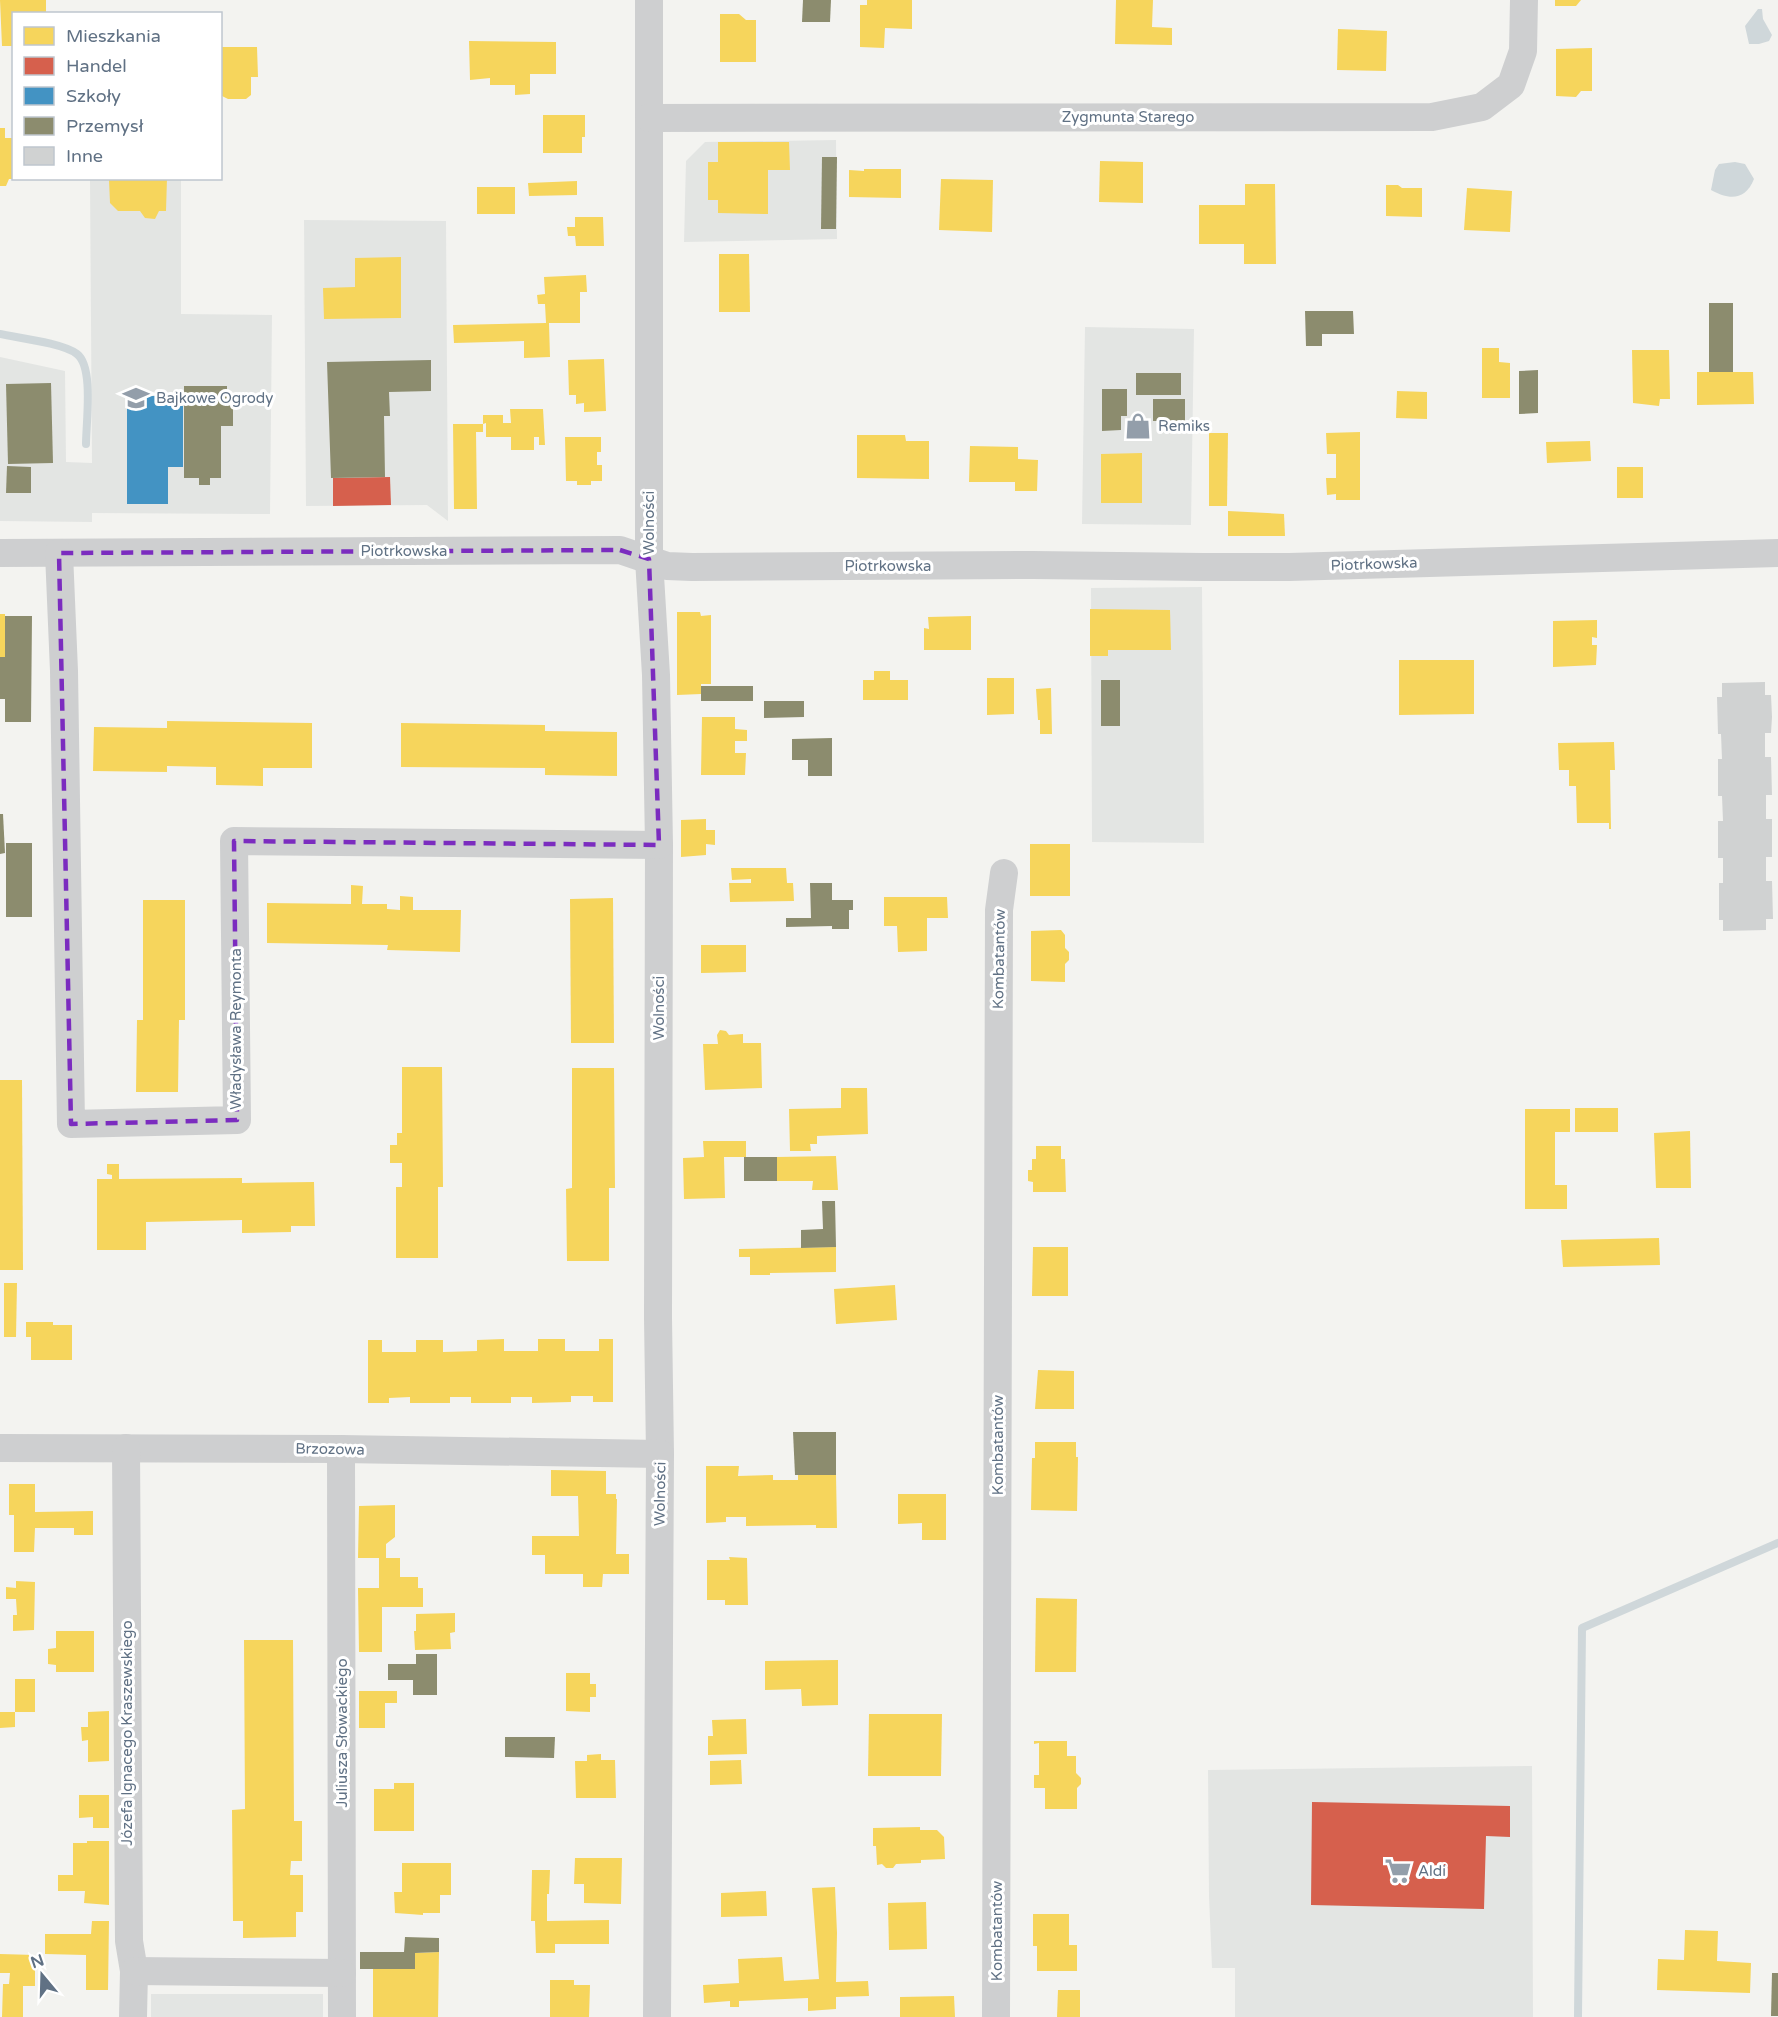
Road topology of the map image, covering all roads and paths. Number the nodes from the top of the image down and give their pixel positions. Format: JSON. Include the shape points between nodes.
{"nodes":[{"id":1,"x":649,"y":0,"type":"edge"},
{"id":2,"x":1524,"y":0,"type":"edge"},
{"id":3,"x":649,"y":118,"type":"junction"},
{"id":4,"x":0,"y":553,"type":"edge"},
{"id":5,"x":59,"y":553,"type":"junction"},
{"id":6,"x":1778,"y":553,"type":"edge"},
{"id":7,"x":649,"y":559,"type":"junction"},
{"id":8,"x":659,"y":845,"type":"junction"},
{"id":9,"x":1004,"y":873,"type":"dead end"},
{"id":10,"x":0,"y":1448,"type":"edge"},
{"id":11,"x":126,"y":1448,"type":"junction"},
{"id":12,"x":341,"y":1449,"type":"junction"},
{"id":13,"x":660,"y":1454,"type":"junction"},
{"id":14,"x":134,"y":1971,"type":"junction"},
{"id":15,"x":342,"y":1974,"type":"junction"},
{"id":16,"x":133,"y":2017,"type":"edge"},
{"id":17,"x":342,"y":2017,"type":"edge"},
{"id":18,"x":657,"y":2017,"type":"edge"},
{"id":19,"x":996,"y":2017,"type":"edge"}],
"edges":[{"from":1,"to":3,"type":"street","name":"Wolności"},
{"from":2,"to":3,"type":"street","name":"Zygmunta Starego","via":[[1524,51],[1512,85],[1482,107],[1432,117]]},
{"from":3,"to":7,"type":"street","name":"Wolności"},
{"from":4,"to":5,"type":"street","name":"Piotrkowska"},
{"from":5,"to":7,"type":"street","name":"Piotrkowska","via":[[620,550]]},
{"from":5,"to":8,"type":"street","name":"Władysława Reymonta","via":[[71,1124],[237,1120],[234,841]]},
{"from":6,"to":7,"type":"street","name":"Piotrkowska","via":[[1203,567],[692,567],[667,566]]},
{"from":7,"to":8,"type":"street","name":"Wolności"},
{"from":8,"to":13,"type":"street","name":"Wolności"},
{"from":9,"to":19,"type":"street","name":"Kombatantów","via":[[999,922]]},
{"from":10,"to":11,"type":"street","name":"Brzozowa"},
{"from":11,"to":12,"type":"street","name":"Brzozowa"},
{"from":11,"to":14,"type":"street","name":"Józefa Ignacego Kraszewskiego","via":[[129,1941]]},
{"from":12,"to":13,"type":"street","name":"Brzozowa"},
{"from":12,"to":15,"type":"street","name":"Juliusza Słowackiego"},
{"from":13,"to":18,"type":"street","name":"Wolności"},
{"from":14,"to":15,"type":"street"},
{"from":14,"to":16,"type":"street","name":"Józefa Ignacego Kraszewskiego"},
{"from":15,"to":17,"type":"street","name":"Juliusza Słowackiego"}]}
